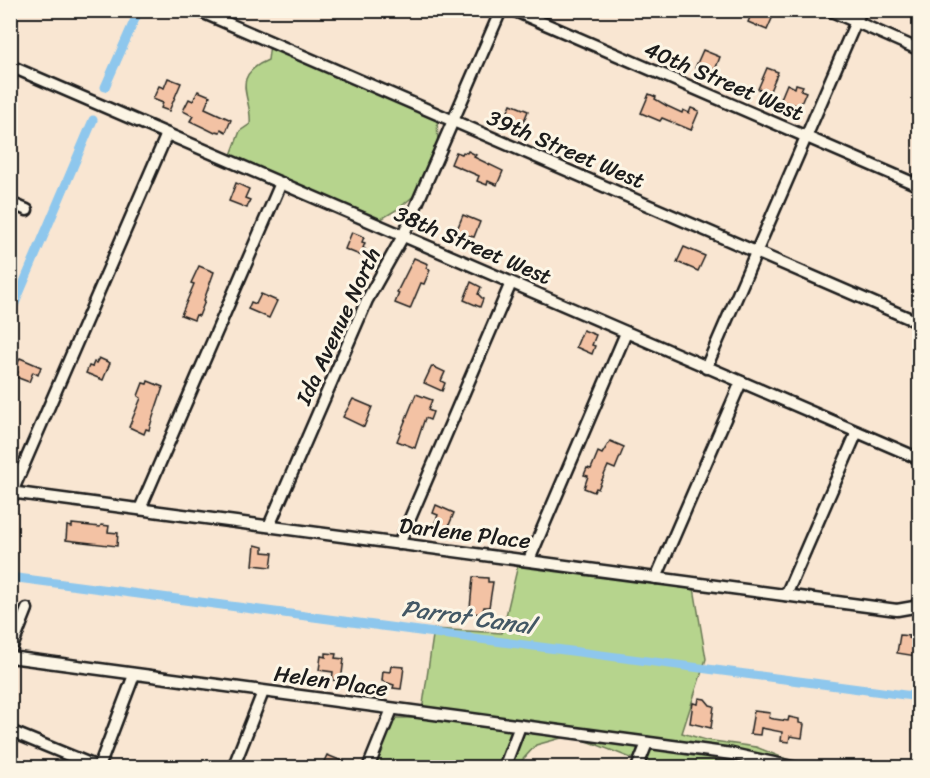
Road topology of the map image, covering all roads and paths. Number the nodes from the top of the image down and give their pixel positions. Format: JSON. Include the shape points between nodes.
{"nodes":[{"id":1,"x":197,"y":10,"type":"edge"},
{"id":2,"x":501,"y":10,"type":"edge"},
{"id":3,"x":513,"y":10,"type":"edge"},
{"id":4,"x":829,"y":10,"type":"edge"},
{"id":5,"x":861,"y":10,"type":"edge"},
{"id":6,"x":856,"y":22,"type":"junction"},
{"id":7,"x":920,"y":50,"type":"edge"},
{"id":8,"x":10,"y":66,"type":"edge"},
{"id":9,"x":452,"y":122,"type":"junction"},
{"id":10,"x":167,"y":134,"type":"junction"},
{"id":11,"x":806,"y":137,"type":"junction"},
{"id":12,"x":281,"y":183,"type":"junction"},
{"id":13,"x":920,"y":186,"type":"edge"},
{"id":14,"x":10,"y":203,"type":"edge"},
{"id":15,"x":27,"y":210,"type":"dead end"},
{"id":16,"x":403,"y":236,"type":"junction"},
{"id":17,"x":757,"y":252,"type":"junction"},
{"id":18,"x":511,"y":283,"type":"junction"},
{"id":19,"x":920,"y":323,"type":"edge"},
{"id":20,"x":626,"y":333,"type":"junction"},
{"id":21,"x":706,"y":368,"type":"junction"},
{"id":22,"x":741,"y":382,"type":"junction"},
{"id":23,"x":857,"y":432,"type":"junction"},
{"id":24,"x":920,"y":459,"type":"edge"},
{"id":25,"x":11,"y":492,"type":"edge"},
{"id":26,"x":140,"y":509,"type":"junction"},
{"id":27,"x":269,"y":526,"type":"junction"},
{"id":28,"x":399,"y":544,"type":"junction"},
{"id":29,"x":528,"y":560,"type":"junction"},
{"id":30,"x":656,"y":578,"type":"junction"},
{"id":31,"x":786,"y":595,"type":"junction"},
{"id":32,"x":916,"y":604,"type":"edge"},
{"id":33,"x":27,"y":609,"type":"dead end"},
{"id":34,"x":10,"y":652,"type":"edge"},
{"id":35,"x":10,"y":657,"type":"edge"},
{"id":36,"x":134,"y":675,"type":"junction"},
{"id":37,"x":262,"y":692,"type":"junction"},
{"id":38,"x":392,"y":709,"type":"junction"},
{"id":39,"x":520,"y":726,"type":"junction"},
{"id":40,"x":10,"y":731,"type":"edge"},
{"id":41,"x":647,"y":743,"type":"junction"},
{"id":42,"x":99,"y":767,"type":"edge"},
{"id":43,"x":233,"y":768,"type":"edge"},
{"id":44,"x":368,"y":768,"type":"edge"},
{"id":45,"x":504,"y":768,"type":"edge"},
{"id":46,"x":637,"y":768,"type":"edge"},
{"id":47,"x":797,"y":768,"type":"edge"}],
"edges":[{"from":1,"to":9,"type":"street","name":"39th Street West"},
{"from":2,"to":9,"type":"street","name":"Ida Avenue North"},
{"from":3,"to":11,"type":"street","name":"40th Street West"},
{"from":4,"to":6,"type":"street"},
{"from":5,"to":6,"type":"street"},
{"from":6,"to":7,"type":"street"},
{"from":6,"to":11,"type":"street"},
{"from":8,"to":10,"type":"street","name":"38th Street West"},
{"from":9,"to":16,"type":"street","name":"Ida Avenue North"},
{"from":9,"to":17,"type":"street","name":"39th Street West"},
{"from":10,"to":12,"type":"street","name":"38th Street West"},
{"from":10,"to":25,"type":"street"},
{"from":11,"to":13,"type":"street","name":"40th Street West"},
{"from":11,"to":17,"type":"street"},
{"from":12,"to":16,"type":"street","name":"38th Street West"},
{"from":12,"to":26,"type":"street"},
{"from":14,"to":15,"type":"street"},
{"from":16,"to":18,"type":"street","name":"38th Street West"},
{"from":16,"to":27,"type":"street","name":"Ida Avenue North","via":[[367,300]]},
{"from":17,"to":19,"type":"street","name":"39th Street West"},
{"from":17,"to":21,"type":"street"},
{"from":18,"to":20,"type":"street","name":"38th Street West"},
{"from":18,"to":28,"type":"street"},
{"from":20,"to":21,"type":"street","name":"38th Street West"},
{"from":20,"to":29,"type":"street"},
{"from":21,"to":22,"type":"street","name":"38th Street West"},
{"from":22,"to":23,"type":"street","name":"38th Street West"},
{"from":22,"to":30,"type":"street"},
{"from":23,"to":24,"type":"street","name":"38th Street West"},
{"from":23,"to":31,"type":"street"},
{"from":25,"to":26,"type":"street","name":"Darlene Place"},
{"from":26,"to":27,"type":"street","name":"Darlene Place"},
{"from":27,"to":28,"type":"street","name":"Darlene Place"},
{"from":28,"to":29,"type":"street","name":"Darlene Place"},
{"from":29,"to":30,"type":"street","name":"Darlene Place"},
{"from":30,"to":31,"type":"street","name":"Darlene Place"},
{"from":31,"to":32,"type":"street","name":"Darlene Place","via":[[897,610]]},
{"from":33,"to":34,"type":"street"},
{"from":35,"to":36,"type":"street","name":"Helen Place"},
{"from":36,"to":37,"type":"street","name":"Helen Place"},
{"from":36,"to":42,"type":"street"},
{"from":37,"to":38,"type":"street","name":"Helen Place"},
{"from":37,"to":43,"type":"street"},
{"from":38,"to":39,"type":"street","name":"Helen Place"},
{"from":38,"to":44,"type":"street"},
{"from":39,"to":41,"type":"street","name":"Helen Place"},
{"from":39,"to":45,"type":"street"},
{"from":40,"to":42,"type":"street"},
{"from":41,"to":46,"type":"street"},
{"from":41,"to":47,"type":"street","name":"Helen Place","via":[[741,755]]}]}
